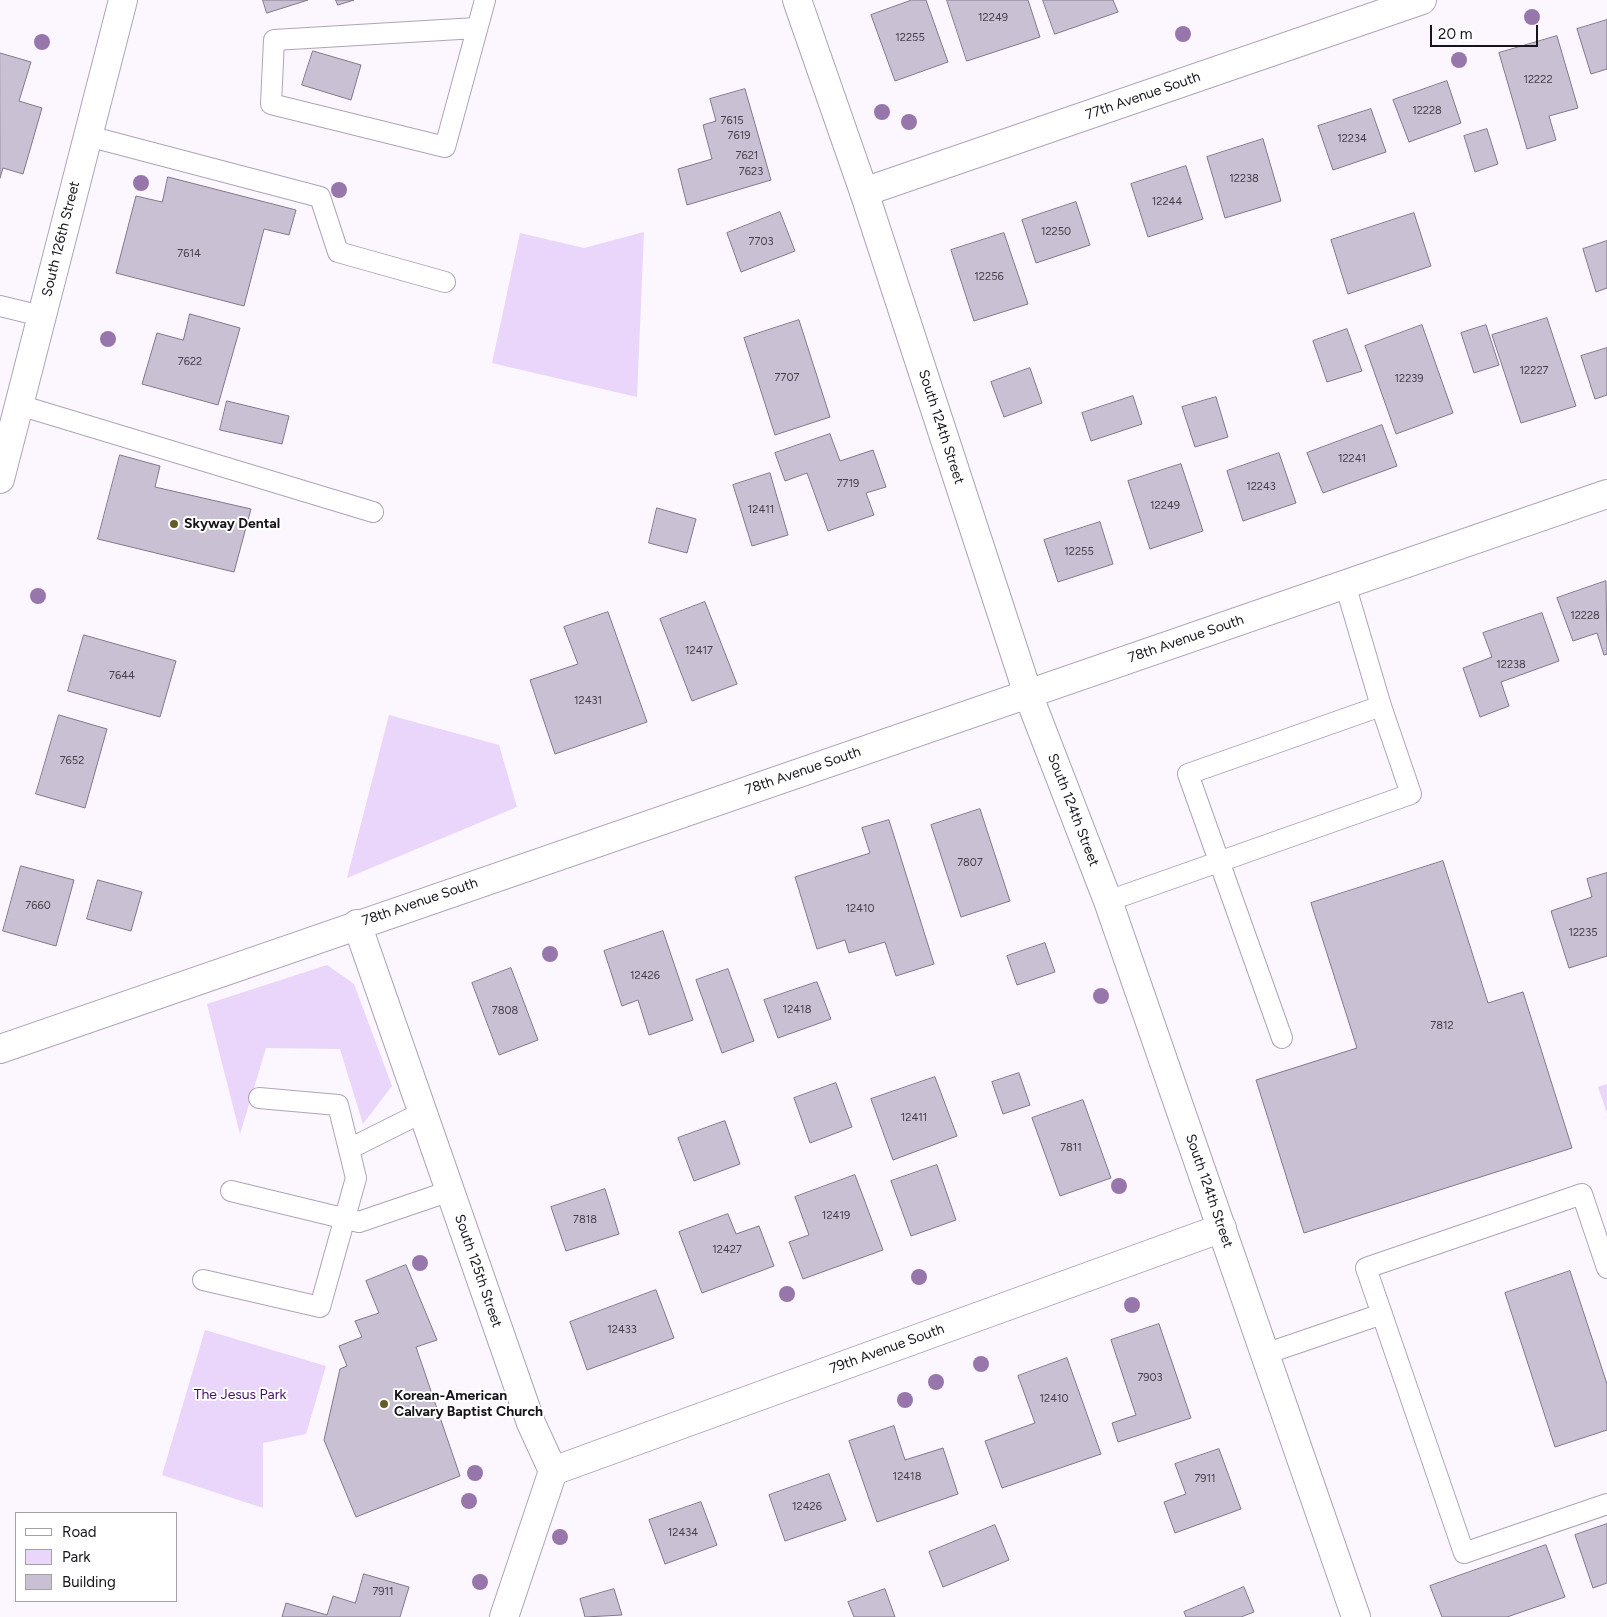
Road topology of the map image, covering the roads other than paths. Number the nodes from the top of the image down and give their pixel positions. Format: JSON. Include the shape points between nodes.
{"nodes":[{"id":1,"x":123,"y":0,"type":"edge"},
{"id":2,"x":485,"y":0,"type":"edge"},
{"id":3,"x":797,"y":0,"type":"edge"},
{"id":4,"x":1422,"y":0,"type":"edge"},
{"id":5,"x":476,"y":28,"type":"junction"},
{"id":6,"x":88,"y":136,"type":"junction"},
{"id":7,"x":864,"y":192,"type":"junction"},
{"id":8,"x":446,"y":282,"type":"dead end"},
{"id":9,"x":0,"y":306,"type":"edge"},
{"id":10,"x":41,"y":316,"type":"junction"},
{"id":11,"x":19,"y":404,"type":"junction"},
{"id":12,"x":0,"y":479,"type":"edge"},
{"id":13,"x":1607,"y":494,"type":"edge"},
{"id":14,"x":372,"y":512,"type":"dead end"},
{"id":15,"x":1345,"y":584,"type":"junction"},
{"id":16,"x":1028,"y":694,"type":"junction"},
{"id":17,"x":1382,"y":706,"type":"junction"},
{"id":18,"x":1220,"y":863,"type":"junction"},
{"id":19,"x":1108,"y":901,"type":"junction"},
{"id":20,"x":357,"y":924,"type":"junction"},
{"id":21,"x":1282,"y":1038,"type":"dead end"},
{"id":22,"x":0,"y":1049,"type":"edge"},
{"id":23,"x":259,"y":1098,"type":"dead end"},
{"id":24,"x":423,"y":1112,"type":"junction"},
{"id":25,"x":349,"y":1149,"type":"junction"},
{"id":26,"x":450,"y":1191,"type":"junction"},
{"id":27,"x":231,"y":1192,"type":"dead end"},
{"id":28,"x":345,"y":1220,"type":"junction"},
{"id":29,"x":1222,"y":1228,"type":"junction"},
{"id":30,"x":1607,"y":1268,"type":"edge"},
{"id":31,"x":203,"y":1280,"type":"dead end"},
{"id":32,"x":1382,"y":1314,"type":"junction"},
{"id":33,"x":1265,"y":1354,"type":"junction"},
{"id":34,"x":553,"y":1471,"type":"junction"},
{"id":35,"x":1607,"y":1504,"type":"edge"},
{"id":36,"x":504,"y":1617,"type":"edge"},
{"id":37,"x":1356,"y":1617,"type":"edge"}],
"edges":[{"from":1,"to":6,"type":"street","name":"South 126th Street"},
{"from":2,"to":5,"type":"lane"},
{"from":3,"to":7,"type":"street","name":"South 124th Street"},
{"from":4,"to":7,"type":"street","name":"77th Avenue South"},
{"from":5,"to":5,"type":"lane","via":[[274,40],[271,104],[445,147]]},
{"from":6,"to":8,"type":"lane","via":[[320,197],[338,252]]},
{"from":6,"to":10,"type":"street","name":"South 126th Street"},
{"from":7,"to":16,"type":"street","name":"South 124th Street"},
{"from":9,"to":10,"type":"lane"},
{"from":10,"to":11,"type":"street","name":"South 126th Street"},
{"from":11,"to":12,"type":"street","name":"South 126th Street"},
{"from":11,"to":14,"type":"lane"},
{"from":13,"to":15,"type":"street","name":"78th Avenue South"},
{"from":15,"to":16,"type":"street","name":"78th Avenue South"},
{"from":15,"to":17,"type":"lane"},
{"from":16,"to":19,"type":"street","name":"South 124th Street"},
{"from":16,"to":20,"type":"street","name":"78th Avenue South"},
{"from":17,"to":18,"type":"lane","via":[[1411,794]]},
{"from":17,"to":18,"type":"lane","via":[[1188,774]]},
{"from":18,"to":19,"type":"lane"},
{"from":18,"to":21,"type":"lane"},
{"from":19,"to":29,"type":"street","name":"South 124th Street"},
{"from":20,"to":22,"type":"street","name":"78th Avenue South"},
{"from":20,"to":24,"type":"street","name":"South 125th Street"},
{"from":23,"to":25,"type":"lane","via":[[338,1105]]},
{"from":24,"to":25,"type":"lane"},
{"from":24,"to":26,"type":"street","name":"South 125th Street"},
{"from":25,"to":28,"type":"lane","via":[[356,1178]]},
{"from":26,"to":28,"type":"lane","via":[[360,1222]]},
{"from":26,"to":34,"type":"street","name":"South 125th Street","via":[[531,1423]]},
{"from":27,"to":28,"type":"lane"},
{"from":28,"to":31,"type":"lane","via":[[320,1307]]},
{"from":29,"to":33,"type":"street","name":"South 124th Street"},
{"from":29,"to":34,"type":"street","name":"79th Avenue South"},
{"from":30,"to":32,"type":"lane","via":[[1582,1194],[1366,1268]]},
{"from":32,"to":33,"type":"lane"},
{"from":32,"to":35,"type":"lane","via":[[1464,1553]]},
{"from":33,"to":37,"type":"street","name":"South 124th Street"},
{"from":34,"to":36,"type":"street"}]}
